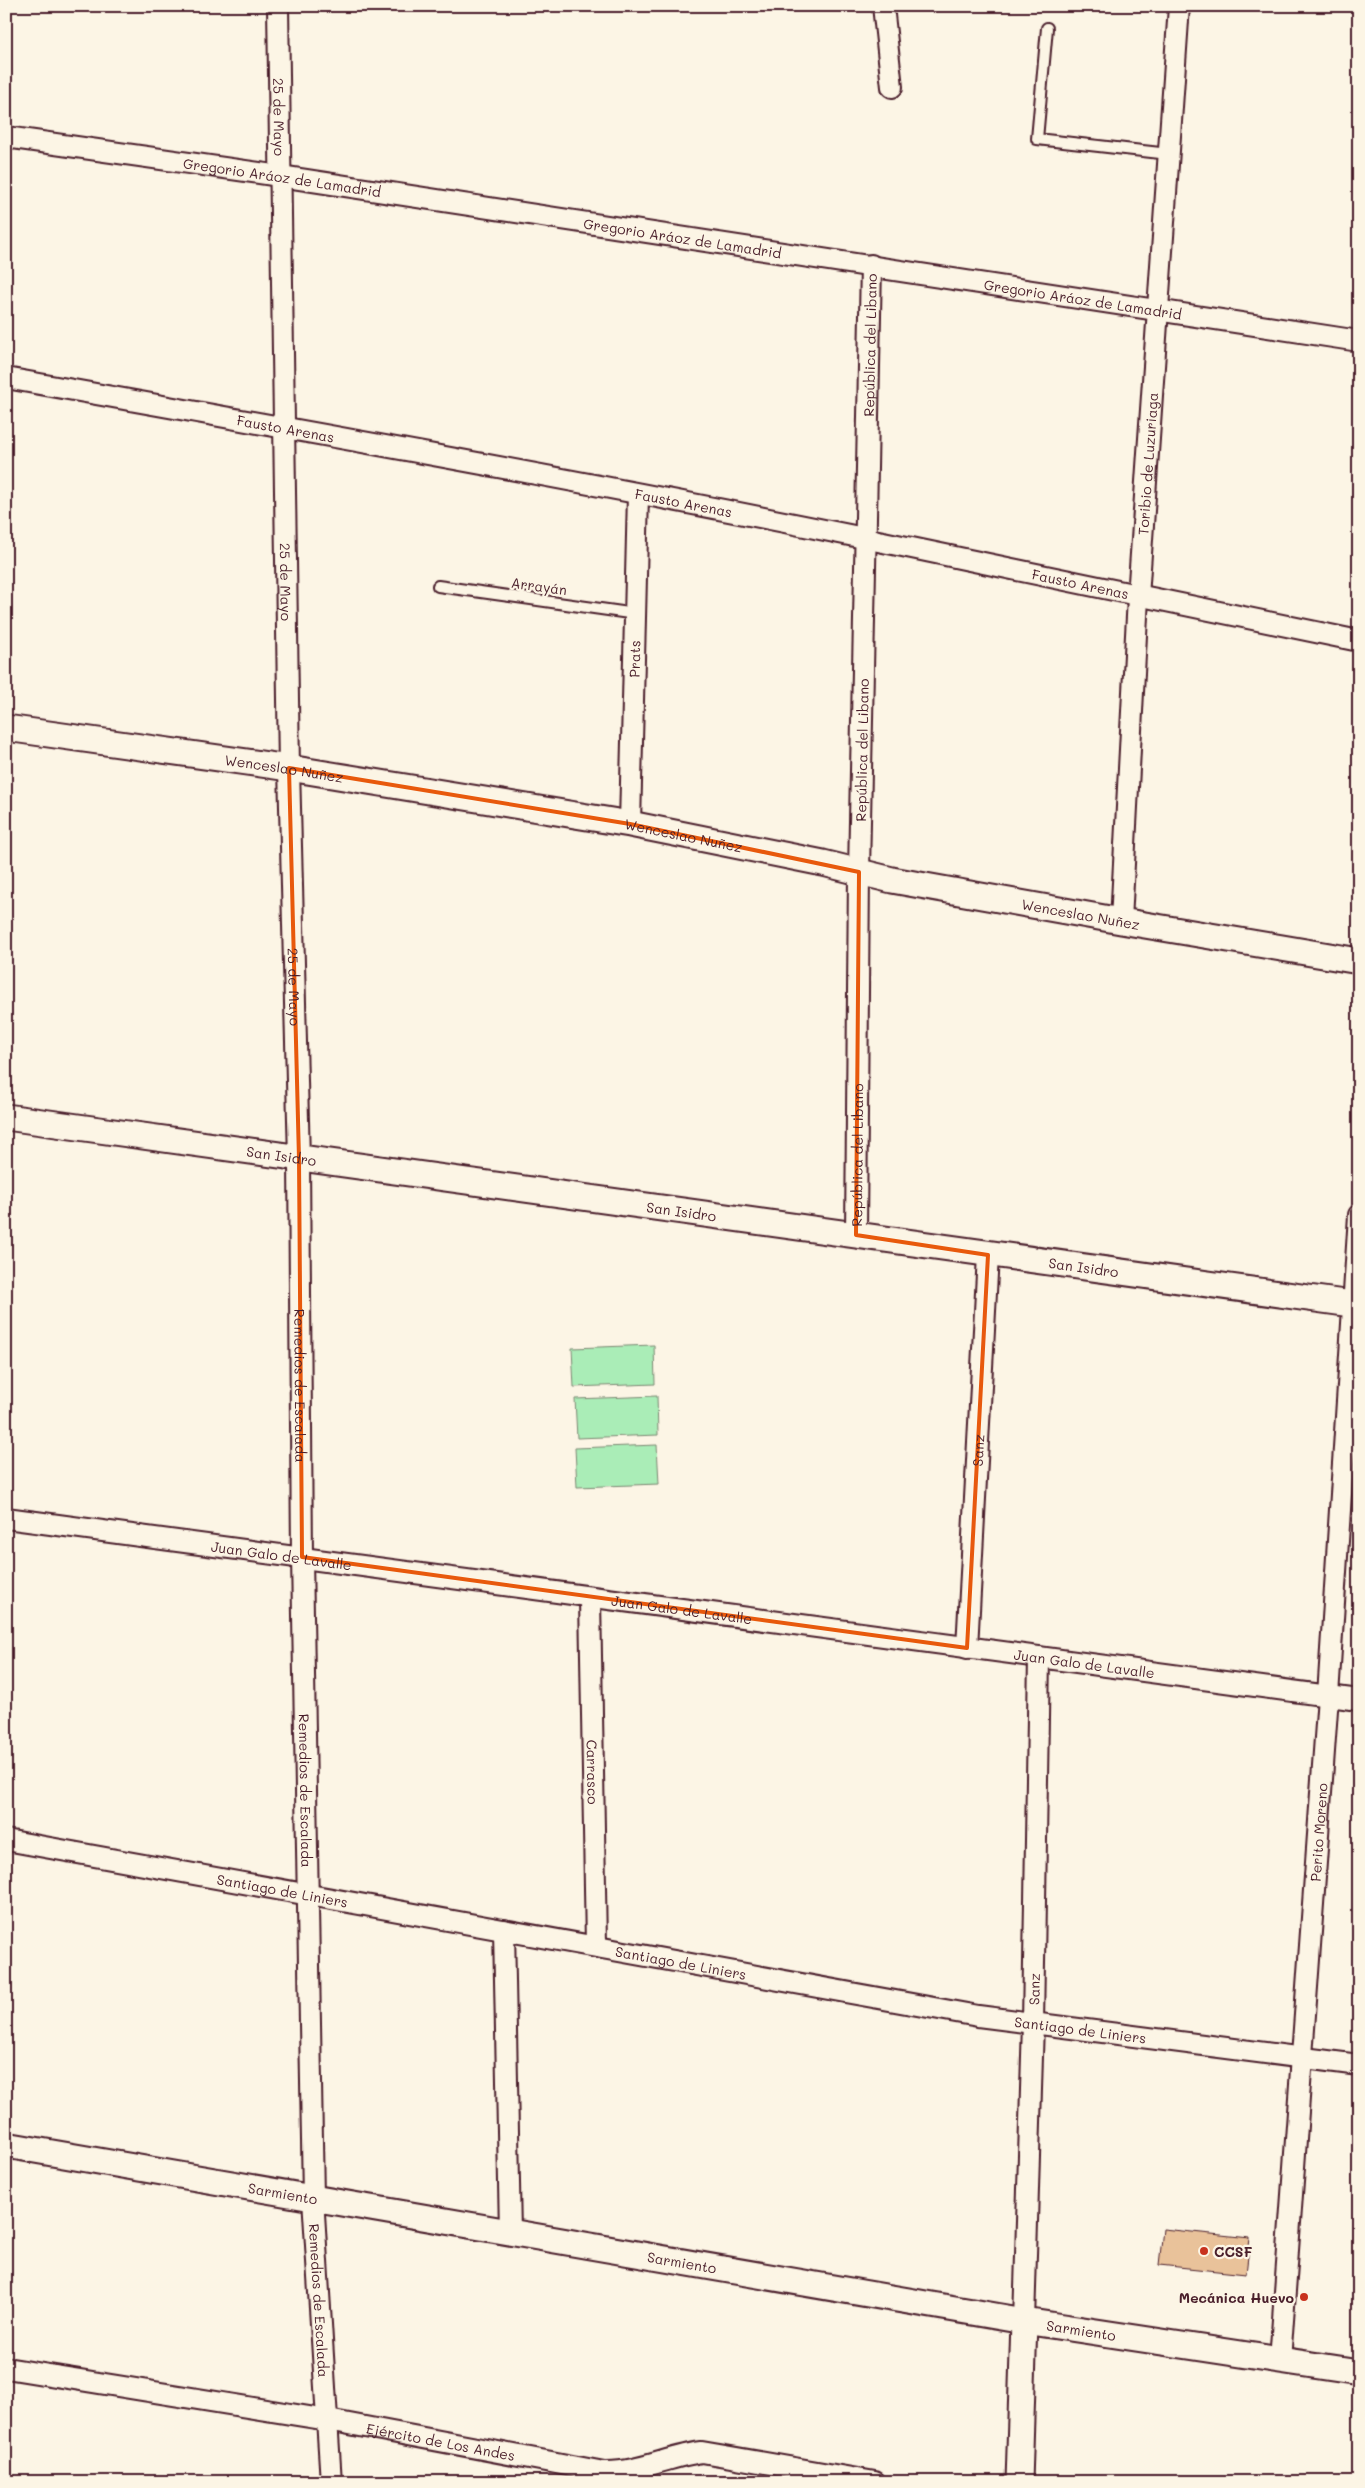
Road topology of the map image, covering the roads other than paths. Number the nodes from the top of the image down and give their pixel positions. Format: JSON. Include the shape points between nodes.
{"nodes":[{"id":1,"x":278,"y":6,"type":"edge"},
{"id":2,"x":883,"y":6,"type":"edge"},
{"id":3,"x":1179,"y":6,"type":"edge"},
{"id":4,"x":1047,"y":28,"type":"dead end"},
{"id":5,"x":892,"y":87,"type":"dead end"},
{"id":6,"x":6,"y":137,"type":"edge"},
{"id":7,"x":1169,"y":154,"type":"junction"},
{"id":8,"x":280,"y":176,"type":"junction"},
{"id":9,"x":871,"y":265,"type":"junction"},
{"id":10,"x":1159,"y":310,"type":"junction"},
{"id":11,"x":1359,"y":341,"type":"edge"},
{"id":12,"x":6,"y":378,"type":"edge"},
{"id":13,"x":285,"y":427,"type":"junction"},
{"id":14,"x":638,"y":494,"type":"junction"},
{"id":15,"x":864,"y":538,"type":"junction"},
{"id":16,"x":438,"y":586,"type":"dead end"},
{"id":17,"x":1138,"y":596,"type":"junction"},
{"id":18,"x":636,"y":614,"type":"junction"},
{"id":19,"x":1359,"y":640,"type":"edge"},
{"id":20,"x":6,"y":728,"type":"edge"},
{"id":21,"x":289,"y":768,"type":"junction"},
{"id":22,"x":630,"y":824,"type":"junction"},
{"id":23,"x":859,"y":872,"type":"junction"},
{"id":24,"x":1121,"y":922,"type":"junction"},
{"id":25,"x":1359,"y":961,"type":"edge"},
{"id":26,"x":6,"y":1117,"type":"edge"},
{"id":27,"x":299,"y":1159,"type":"junction"},
{"id":28,"x":1359,"y":1215,"type":"edge"},
{"id":29,"x":856,"y":1235,"type":"junction"},
{"id":30,"x":988,"y":1255,"type":"junction"},
{"id":31,"x":1356,"y":1305,"type":"edge"},
{"id":32,"x":6,"y":1518,"type":"edge"},
{"id":33,"x":302,"y":1557,"type":"junction"},
{"id":34,"x":590,"y":1598,"type":"junction"},
{"id":35,"x":967,"y":1648,"type":"junction"},
{"id":36,"x":1039,"y":1658,"type":"junction"},
{"id":37,"x":1328,"y":1696,"type":"junction"},
{"id":38,"x":1359,"y":1700,"type":"edge"},
{"id":39,"x":6,"y":1840,"type":"edge"},
{"id":40,"x":309,"y":1896,"type":"junction"},
{"id":41,"x":504,"y":1930,"type":"junction"},
{"id":42,"x":596,"y":1945,"type":"junction"},
{"id":43,"x":1033,"y":2023,"type":"junction"},
{"id":44,"x":1302,"y":2058,"type":"junction"},
{"id":45,"x":1359,"y":2065,"type":"edge"},
{"id":46,"x":6,"y":2145,"type":"edge"},
{"id":47,"x":313,"y":2198,"type":"junction"},
{"id":48,"x":510,"y":2232,"type":"junction"},
{"id":49,"x":1024,"y":2320,"type":"junction"},
{"id":50,"x":1280,"y":2361,"type":"junction"},
{"id":51,"x":6,"y":2368,"type":"edge"},
{"id":52,"x":1359,"y":2372,"type":"edge"},
{"id":53,"x":328,"y":2420,"type":"junction"},
{"id":54,"x":655,"y":2472,"type":"edge"},
{"id":55,"x":331,"y":2482,"type":"edge"},
{"id":56,"x":875,"y":2482,"type":"edge"},
{"id":57,"x":1018,"y":2482,"type":"edge"}],
"edges":[{"from":1,"to":8,"type":"street","name":"25 de Mayo"},
{"from":2,"to":5,"type":"street"},
{"from":3,"to":7,"type":"street","name":"Toribio de Luzuriaga"},
{"from":4,"to":7,"type":"lane","via":[[1037,139]]},
{"from":6,"to":8,"type":"street","name":"Gregorio Aráoz de Lamadrid"},
{"from":7,"to":10,"type":"street","name":"Toribio de Luzuriaga"},
{"from":8,"to":9,"type":"street","name":"Gregorio Aráoz de Lamadrid"},
{"from":8,"to":13,"type":"street","name":"25 de Mayo"},
{"from":9,"to":10,"type":"street","name":"Gregorio Aráoz de Lamadrid"},
{"from":9,"to":15,"type":"street","name":"República del Libano"},
{"from":10,"to":11,"type":"street","name":"Gregorio Aráoz de Lamadrid"},
{"from":10,"to":17,"type":"street","name":"Toribio de Luzuriaga"},
{"from":12,"to":13,"type":"street","name":"Fausto Arenas"},
{"from":13,"to":14,"type":"street","name":"Fausto Arenas"},
{"from":13,"to":21,"type":"street","name":"25 de Mayo"},
{"from":14,"to":15,"type":"street","name":"Fausto Arenas"},
{"from":14,"to":18,"type":"street","name":"Prats"},
{"from":15,"to":17,"type":"street","name":"Fausto Arenas"},
{"from":15,"to":23,"type":"street","name":"República del Libano"},
{"from":16,"to":18,"type":"lane","name":"Arrayán"},
{"from":17,"to":19,"type":"street","name":"Fausto Arenas"},
{"from":17,"to":24,"type":"street","name":"Toribio de Luzuriaga"},
{"from":18,"to":22,"type":"street","name":"Prats"},
{"from":20,"to":21,"type":"street","name":"Wenceslao Nuñez"},
{"from":21,"to":22,"type":"street","name":"Wenceslao Nuñez"},
{"from":21,"to":27,"type":"street","name":"25 de Mayo"},
{"from":22,"to":23,"type":"street","name":"Wenceslao Nuñez"},
{"from":23,"to":24,"type":"street","name":"Wenceslao Nuñez"},
{"from":23,"to":29,"type":"street","name":"República del Libano"},
{"from":24,"to":25,"type":"street","name":"Wenceslao Nuñez"},
{"from":26,"to":27,"type":"street","name":"San Isidro"},
{"from":27,"to":29,"type":"street","name":"San Isidro"},
{"from":27,"to":33,"type":"street","name":"Remedios de Escalada"},
{"from":28,"to":31,"type":"street","name":"Perito Moreno"},
{"from":29,"to":30,"type":"street","name":"San Isidro"},
{"from":30,"to":31,"type":"street","name":"San Isidro"},
{"from":30,"to":35,"type":"street","name":"Sanz"},
{"from":31,"to":37,"type":"street","name":"Perito Moreno"},
{"from":32,"to":33,"type":"street","name":"Juan Galo de Lavalle"},
{"from":33,"to":34,"type":"street","name":"Juan Galo de Lavalle"},
{"from":33,"to":40,"type":"street","name":"Remedios de Escalada"},
{"from":34,"to":35,"type":"street","name":"Juan Galo de Lavalle"},
{"from":34,"to":42,"type":"street","name":"Carrasco"},
{"from":35,"to":36,"type":"street","name":"Juan Galo de Lavalle"},
{"from":36,"to":37,"type":"street","name":"Juan Galo de Lavalle"},
{"from":36,"to":43,"type":"street","name":"Sanz"},
{"from":37,"to":38,"type":"street","name":"Juan Galo de Lavalle"},
{"from":37,"to":44,"type":"street","name":"Perito Moreno"},
{"from":39,"to":40,"type":"street","name":"Santiago de Liniers"},
{"from":40,"to":41,"type":"street","name":"Santiago de Liniers"},
{"from":40,"to":47,"type":"street","name":"Remedios de Escalada"},
{"from":41,"to":42,"type":"street","name":"Santiago de Liniers"},
{"from":41,"to":48,"type":"street"},
{"from":42,"to":43,"type":"street","name":"Santiago de Liniers","via":[[978,2016]]},
{"from":43,"to":44,"type":"street","name":"Santiago de Liniers"},
{"from":43,"to":49,"type":"street","name":"Sanz"},
{"from":44,"to":45,"type":"street","name":"Santiago de Liniers"},
{"from":44,"to":50,"type":"street","name":"Perito Moreno"},
{"from":46,"to":47,"type":"street","name":"Sarmiento"},
{"from":47,"to":48,"type":"street","name":"Sarmiento"},
{"from":47,"to":53,"type":"street","name":"Remedios de Escalada"},
{"from":48,"to":49,"type":"street","name":"Sarmiento"},
{"from":49,"to":50,"type":"street","name":"Sarmiento"},
{"from":49,"to":57,"type":"street"},
{"from":50,"to":52,"type":"street","name":"Sarmiento"},
{"from":51,"to":53,"type":"street","name":"Ejército de Los Andes"},
{"from":53,"to":54,"type":"street","name":"Ejército de Los Andes","via":[[604,2472]]},
{"from":53,"to":55,"type":"street","name":"Remedios de Escalada"},
{"from":54,"to":56,"type":"street","name":"Ejército de Los Andes","via":[[680,2455],[702,2452]]}]}
